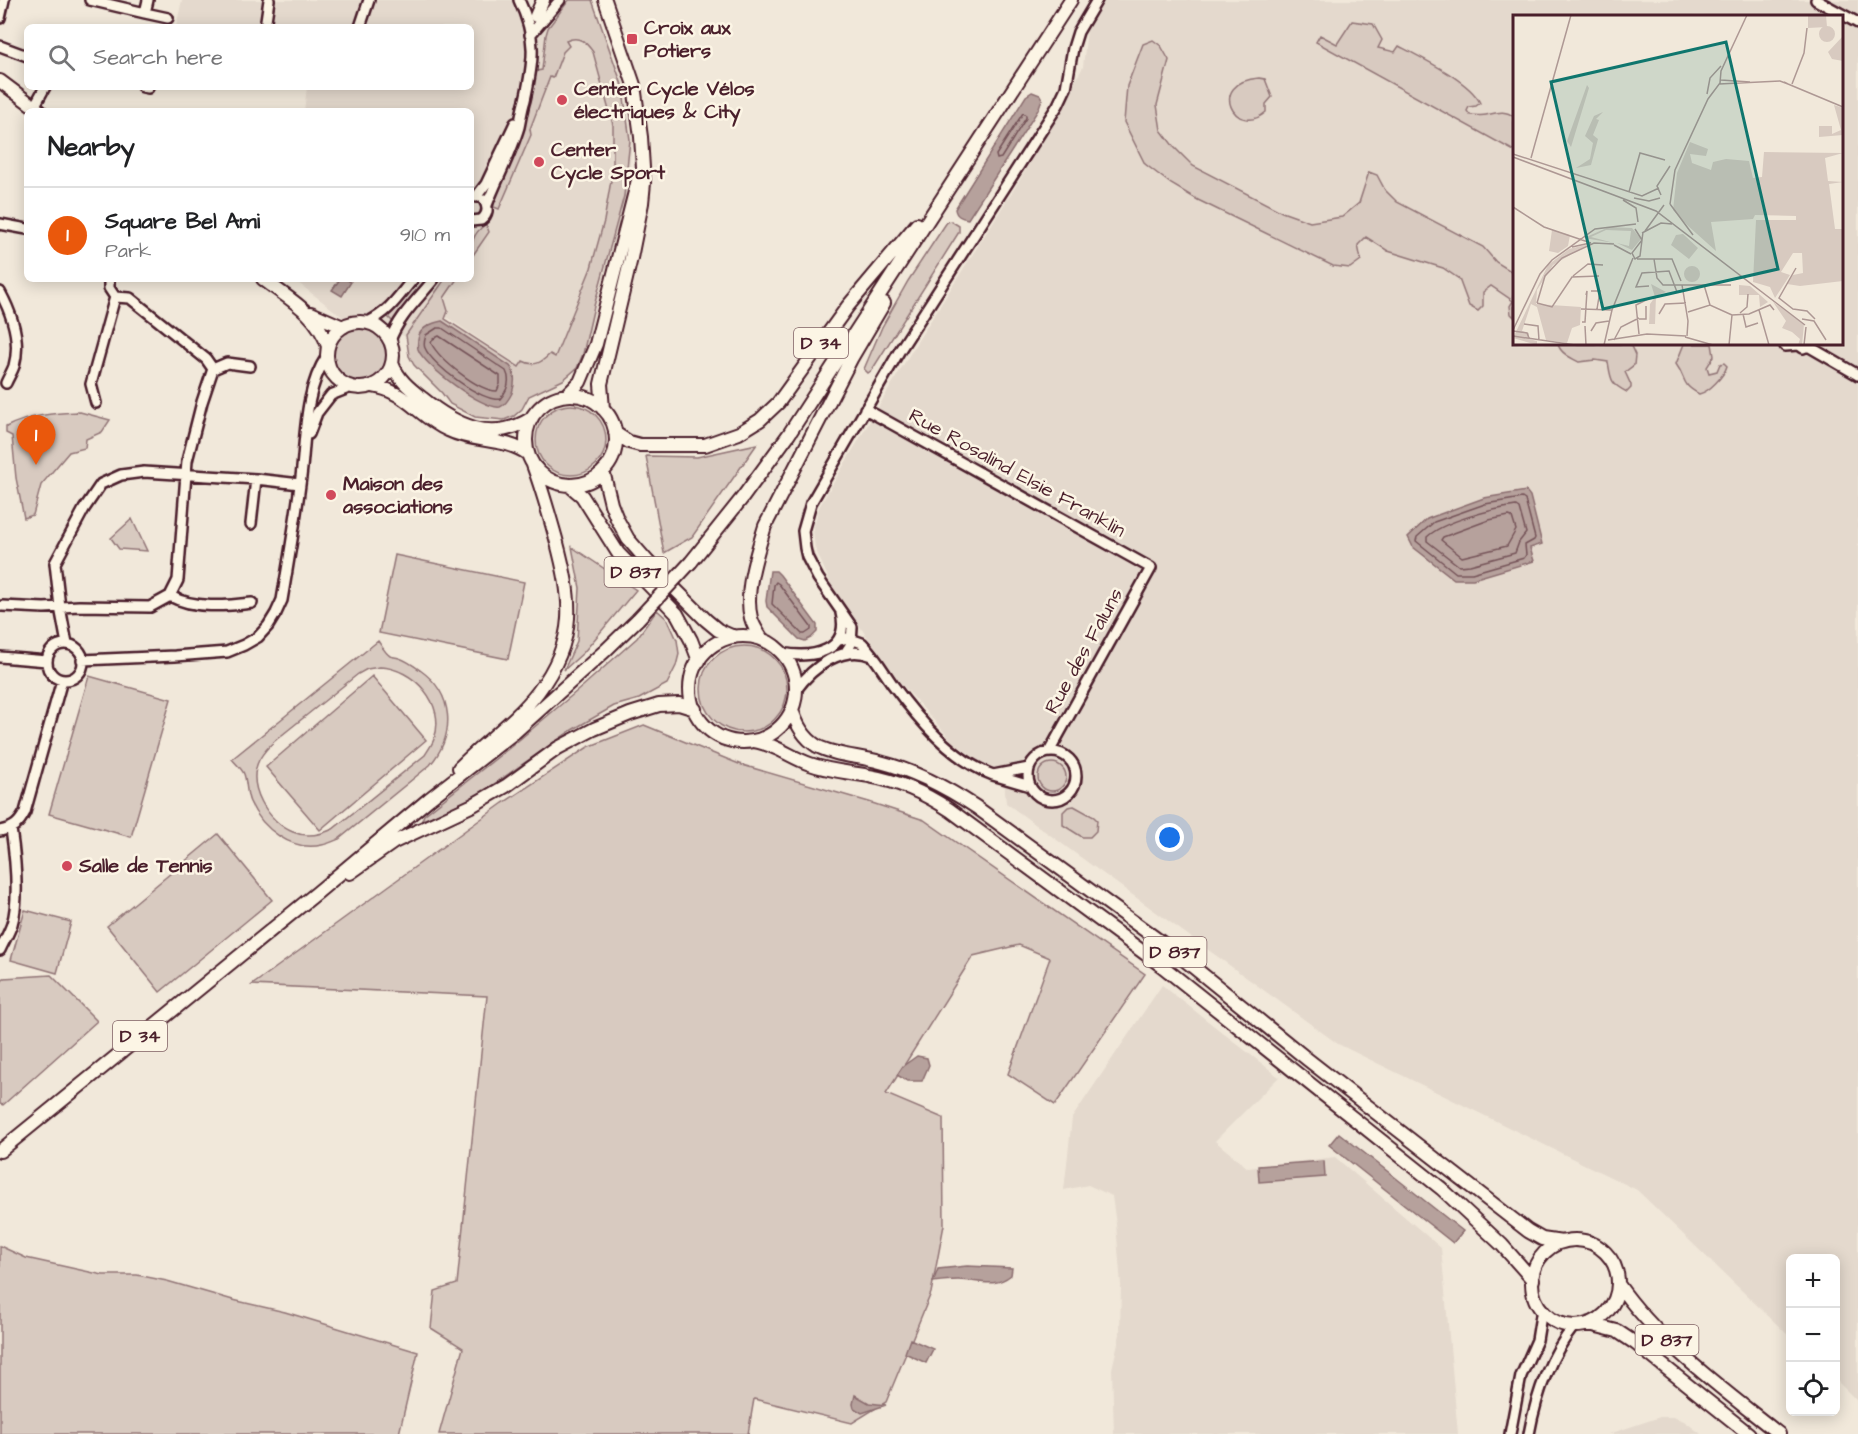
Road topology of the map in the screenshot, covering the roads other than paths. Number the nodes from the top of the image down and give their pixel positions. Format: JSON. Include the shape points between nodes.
{"nodes":[{"id":1,"x":4,"y":0,"type":"edge"},
{"id":2,"x":90,"y":0,"type":"edge"},
{"id":3,"x":148,"y":0,"type":"edge"},
{"id":4,"x":269,"y":0,"type":"edge"},
{"id":5,"x":369,"y":0,"type":"edge"},
{"id":6,"x":519,"y":0,"type":"edge"},
{"id":7,"x":543,"y":0,"type":"edge"},
{"id":8,"x":560,"y":0,"type":"edge"},
{"id":9,"x":605,"y":0,"type":"edge"},
{"id":10,"x":1071,"y":0,"type":"edge"},
{"id":11,"x":1097,"y":0,"type":"edge"},
{"id":12,"x":1816,"y":0,"type":"edge"},
{"id":13,"x":552,"y":12,"type":"junction"},
{"id":14,"x":145,"y":13,"type":"junction"},
{"id":15,"x":0,"y":18,"type":"edge"},
{"id":16,"x":168,"y":18,"type":"dead end"},
{"id":17,"x":1858,"y":22,"type":"edge"},
{"id":18,"x":265,"y":24,"type":"edge"},
{"id":19,"x":361,"y":24,"type":"edge"},
{"id":20,"x":532,"y":25,"type":"junction"},
{"id":21,"x":0,"y":46,"type":"edge"},
{"id":22,"x":24,"y":55,"type":"edge"},
{"id":23,"x":0,"y":81,"type":"edge"},
{"id":24,"x":44,"y":90,"type":"edge"},
{"id":25,"x":524,"y":101,"type":"junction"},
{"id":26,"x":36,"y":108,"type":"edge"},
{"id":27,"x":37,"y":108,"type":"edge"},
{"id":28,"x":977,"y":145,"type":"junction"},
{"id":29,"x":642,"y":161,"type":"junction"},
{"id":30,"x":474,"y":196,"type":"edge"},
{"id":31,"x":474,"y":197,"type":"edge"},
{"id":32,"x":487,"y":205,"type":"junction"},
{"id":33,"x":474,"y":222,"type":"edge"},
{"id":34,"x":0,"y":224,"type":"edge"},
{"id":35,"x":24,"y":228,"type":"edge"},
{"id":36,"x":109,"y":282,"type":"edge"},
{"id":37,"x":267,"y":282,"type":"edge"},
{"id":38,"x":411,"y":282,"type":"edge"},
{"id":39,"x":432,"y":282,"type":"edge"},
{"id":40,"x":0,"y":292,"type":"edge"},
{"id":41,"x":115,"y":297,"type":"junction"},
{"id":42,"x":306,"y":312,"type":"junction"},
{"id":43,"x":368,"y":322,"type":"junction"},
{"id":44,"x":343,"y":327,"type":"junction"},
{"id":45,"x":390,"y":341,"type":"junction"},
{"id":46,"x":1785,"y":346,"type":"dead end"},
{"id":47,"x":328,"y":351,"type":"junction"},
{"id":48,"x":392,"y":363,"type":"junction"},
{"id":49,"x":250,"y":366,"type":"dead end"},
{"id":50,"x":213,"y":369,"type":"junction"},
{"id":51,"x":1858,"y":375,"type":"edge"},
{"id":52,"x":6,"y":383,"type":"dead end"},
{"id":53,"x":373,"y":386,"type":"junction"},
{"id":54,"x":351,"y":387,"type":"junction"},
{"id":55,"x":567,"y":395,"type":"junction"},
{"id":56,"x":96,"y":403,"type":"dead end"},
{"id":57,"x":603,"y":409,"type":"junction"},
{"id":58,"x":866,"y":409,"type":"junction"},
{"id":59,"x":532,"y":418,"type":"junction"},
{"id":60,"x":615,"y":433,"type":"junction"},
{"id":61,"x":303,"y":459,"type":"junction"},
{"id":62,"x":531,"y":459,"type":"junction"},
{"id":63,"x":603,"y":471,"type":"junction"},
{"id":64,"x":185,"y":474,"type":"junction"},
{"id":65,"x":256,"y":479,"type":"junction"},
{"id":66,"x":300,"y":484,"type":"junction"},
{"id":67,"x":569,"y":485,"type":"junction"},
{"id":68,"x":251,"y":524,"type":"dead end"},
{"id":69,"x":1151,"y":568,"type":"joint"},
{"id":70,"x":170,"y":596,"type":"junction"},
{"id":71,"x":252,"y":603,"type":"dead end"},
{"id":72,"x":2,"y":606,"type":"dead end"},
{"id":73,"x":60,"y":607,"type":"junction"},
{"id":74,"x":840,"y":611,"type":"junction"},
{"id":75,"x":734,"y":637,"type":"junction"},
{"id":76,"x":762,"y":639,"type":"junction"},
{"id":77,"x":852,"y":639,"type":"junction"},
{"id":78,"x":839,"y":640,"type":"junction"},
{"id":79,"x":67,"y":644,"type":"junction"},
{"id":80,"x":782,"y":653,"type":"junction"},
{"id":81,"x":845,"y":653,"type":"junction"},
{"id":82,"x":872,"y":656,"type":"junction"},
{"id":83,"x":0,"y":657,"type":"edge"},
{"id":84,"x":82,"y":660,"type":"junction"},
{"id":85,"x":47,"y":661,"type":"junction"},
{"id":86,"x":699,"y":661,"type":"junction"},
{"id":87,"x":62,"y":680,"type":"junction"},
{"id":88,"x":796,"y":690,"type":"junction"},
{"id":89,"x":695,"y":709,"type":"junction"},
{"id":90,"x":792,"y":709,"type":"junction"},
{"id":91,"x":754,"y":741,"type":"junction"},
{"id":92,"x":1049,"y":752,"type":"junction"},
{"id":93,"x":1029,"y":768,"type":"junction"},
{"id":94,"x":993,"y":775,"type":"junction"},
{"id":95,"x":1030,"y":786,"type":"junction"},
{"id":96,"x":429,"y":799,"type":"junction"},
{"id":97,"x":11,"y":829,"type":"junction"},
{"id":98,"x":0,"y":831,"type":"edge"},
{"id":99,"x":318,"y":892,"type":"junction"},
{"id":100,"x":0,"y":950,"type":"edge"},
{"id":101,"x":0,"y":1151,"type":"edge"},
{"id":102,"x":1562,"y":1242,"type":"junction"},
{"id":103,"x":1533,"y":1280,"type":"junction"},
{"id":104,"x":1618,"y":1284,"type":"junction"},
{"id":105,"x":1542,"y":1310,"type":"junction"},
{"id":106,"x":1589,"y":1324,"type":"junction"},
{"id":107,"x":1574,"y":1326,"type":"junction"},
{"id":108,"x":1510,"y":1434,"type":"edge"},
{"id":109,"x":1529,"y":1434,"type":"edge"},
{"id":110,"x":1749,"y":1434,"type":"edge"},
{"id":111,"x":1779,"y":1434,"type":"edge"}],
"edges":[{"from":1,"to":15,"type":"street"},
{"from":2,"to":14,"type":"street"},
{"from":3,"to":14,"type":"street"},
{"from":4,"to":18,"type":"street"},
{"from":5,"to":19,"type":"street"},
{"from":6,"to":20,"type":"street"},
{"from":7,"to":20,"type":"main road"},
{"from":8,"to":13,"type":"street"},
{"from":9,"to":29,"type":"main road","via":[[634,85]]},
{"from":10,"to":28,"type":"main road","number":"D 34"},
{"from":11,"to":58,"type":"street","via":[[1078,32],[1066,88],[1058,105]]},
{"from":12,"to":17,"type":"street"},
{"from":13,"to":20,"type":"street"},
{"from":13,"to":20,"type":"street"},
{"from":14,"to":16,"type":"street"},
{"from":20,"to":25,"type":"street","via":[[532,68]]},
{"from":21,"to":22,"type":"street"},
{"from":23,"to":26,"type":"main road"},
{"from":24,"to":27,"type":"street"},
{"from":25,"to":30,"type":"street","via":[[486,184]]},
{"from":25,"to":32,"type":"street","via":[[519,128]]},
{"from":28,"to":60,"type":"main road","number":"D 34","via":[[952,172],[911,233],[848,306],[778,403],[760,420],[739,433],[705,445],[640,445]]},
{"from":28,"to":76,"type":"main road","via":[[965,174],[851,359],[765,526],[750,596],[751,617]]},
{"from":28,"to":96,"type":"main road","number":"D 34","bridge":true,"via":[[789,434],[691,562],[638,619],[515,732]]},
{"from":29,"to":55,"type":"main road","via":[[596,344],[580,382]]},
{"from":29,"to":57,"type":"main road","via":[[642,203],[601,384]]},
{"from":31,"to":32,"type":"street","via":[[483,199]]},
{"from":32,"to":33,"type":"street","via":[[484,218]]},
{"from":34,"to":35,"type":"street"},
{"from":36,"to":41,"type":"street"},
{"from":37,"to":42,"type":"main road"},
{"from":38,"to":43,"type":"street","via":[[394,304]]},
{"from":39,"to":45,"type":"street","via":[[396,327]]},
{"from":40,"to":52,"type":"street","via":[[15,328],[14,366]]},
{"from":41,"to":50,"type":"street","via":[[130,298],[206,359]]},
{"from":41,"to":56,"type":"street","via":[[91,384]]},
{"from":42,"to":44,"type":"main road"},
{"from":42,"to":47,"type":"main road","via":[[318,324]]},
{"from":43,"to":44,"type":"main road"},
{"from":43,"to":45,"type":"main road","via":[[381,329]]},
{"from":44,"to":47,"type":"main road","via":[[332,338]]},
{"from":45,"to":48,"type":"main road"},
{"from":46,"to":51,"type":"street","via":[[1808,346]]},
{"from":47,"to":54,"type":"main road","via":[[334,375]]},
{"from":47,"to":61,"type":"street","via":[[311,397]]},
{"from":48,"to":53,"type":"main road","via":[[385,377]]},
{"from":48,"to":59,"type":"main road","via":[[412,390],[459,423],[500,430]]},
{"from":49,"to":50,"type":"street","via":[[227,363]]},
{"from":50,"to":64,"type":"street"},
{"from":53,"to":54,"type":"main road"},
{"from":53,"to":62,"type":"main road","via":[[399,394],[448,431],[512,445]]},
{"from":54,"to":61,"type":"street","via":[[331,395],[317,413]]},
{"from":55,"to":57,"type":"main road","via":[[586,398]]},
{"from":55,"to":59,"type":"main road","via":[[547,402]]},
{"from":57,"to":60,"type":"main road"},
{"from":58,"to":69,"type":"street","name":"Rue Rosalind Elsie Franklin"},
{"from":58,"to":74,"type":"street","via":[[811,503],[803,531],[810,564]]},
{"from":59,"to":62,"type":"main road","via":[[526,435]]},
{"from":60,"to":63,"type":"main road","via":[[614,453]]},
{"from":61,"to":66,"type":"street"},
{"from":62,"to":67,"type":"main road","via":[[540,473]]},
{"from":62,"to":96,"type":"main road","via":[[568,586],[565,641],[538,692]]},
{"from":63,"to":67,"type":"main road","via":[[588,482]]},
{"from":63,"to":75,"type":"main road","number":"D 837","via":[[617,519],[634,546],[706,620]]},
{"from":64,"to":65,"type":"street"},
{"from":64,"to":70,"type":"street","via":[[178,580]]},
{"from":64,"to":73,"type":"street","via":[[144,472],[120,475],[101,484],[55,563]]},
{"from":65,"to":66,"type":"street"},
{"from":65,"to":68,"type":"street"},
{"from":66,"to":84,"type":"street","via":[[282,600],[258,638],[226,652]]},
{"from":67,"to":86,"type":"main road","number":"D 837","via":[[586,502],[618,552],[678,614]]},
{"from":69,"to":92,"type":"street","name":"Rue des Faluns"},
{"from":70,"to":71,"type":"street","via":[[200,604]]},
{"from":70,"to":73,"type":"street","via":[[150,607]]},
{"from":72,"to":73,"type":"street"},
{"from":73,"to":79,"type":"street"},
{"from":74,"to":77,"type":"street","via":[[852,627]]},
{"from":74,"to":78,"type":"street","via":[[843,627]]},
{"from":75,"to":76,"type":"main road"},
{"from":75,"to":86,"type":"main road","via":[[714,645]]},
{"from":76,"to":80,"type":"main road"},
{"from":77,"to":78,"type":"street"},
{"from":77,"to":81,"type":"street"},
{"from":77,"to":82,"type":"street","via":[[862,643]]},
{"from":78,"to":80,"type":"street","via":[[822,652],[797,656]]},
{"from":79,"to":84,"type":"street","via":[[77,649]]},
{"from":79,"to":85,"type":"street","via":[[51,650]]},
{"from":80,"to":88,"type":"main road","via":[[793,670]]},
{"from":81,"to":82,"type":"street"},
{"from":81,"to":88,"type":"street","via":[[812,671]]},
{"from":82,"to":94,"type":"street","via":[[933,733]]},
{"from":83,"to":85,"type":"street"},
{"from":84,"to":87,"type":"street","via":[[77,675]]},
{"from":85,"to":87,"type":"street","via":[[52,675]]},
{"from":86,"to":89,"type":"main road","via":[[690,687]]},
{"from":87,"to":97,"type":"street","via":[[25,812]]},
{"from":88,"to":90,"type":"main road"},
{"from":89,"to":91,"type":"main road","via":[[705,726],[721,737]]},
{"from":89,"to":99,"type":"main road","via":[[679,704],[659,705],[568,741],[489,796],[394,842]]},
{"from":90,"to":91,"type":"main road","via":[[777,729]]},
{"from":90,"to":102,"type":"main road","number":"D 837","via":[[798,727],[817,746],[910,771],[976,807],[1176,953],[1534,1236]]},
{"from":91,"to":103,"type":"main road","number":"D 837","via":[[770,744],[811,765],[902,785],[950,810],[1162,966],[1442,1189]]},
{"from":92,"to":93,"type":"street","via":[[1036,758]]},
{"from":92,"to":95,"type":"street","via":[[1065,755],[1073,763],[1073,789],[1053,800],[1039,796]]},
{"from":93,"to":94,"type":"street"},
{"from":93,"to":95,"type":"street"},
{"from":94,"to":95,"type":"street"},
{"from":96,"to":99,"type":"main road","number":"D 34"},
{"from":97,"to":98,"type":"street"},
{"from":97,"to":100,"type":"street","via":[[16,889],[13,923]]},
{"from":99,"to":101,"type":"main road","number":"D 34"},
{"from":102,"to":103,"type":"main road","via":[[1539,1261]]},
{"from":102,"to":104,"type":"main road","via":[[1582,1240],[1601,1248],[1614,1264]]},
{"from":103,"to":105,"type":"main road"},
{"from":104,"to":106,"type":"main road","via":[[1613,1304]]},
{"from":104,"to":111,"type":"main road","number":"D 837","via":[[1662,1335]]},
{"from":105,"to":107,"type":"main road","via":[[1562,1324]]},
{"from":105,"to":108,"type":"street","via":[[1537,1340],[1521,1376]]},
{"from":106,"to":107,"type":"main road"},
{"from":106,"to":110,"type":"main road","number":"D 837","via":[[1617,1331],[1635,1343]]},
{"from":107,"to":109,"type":"street","via":[[1550,1365]]}]}
